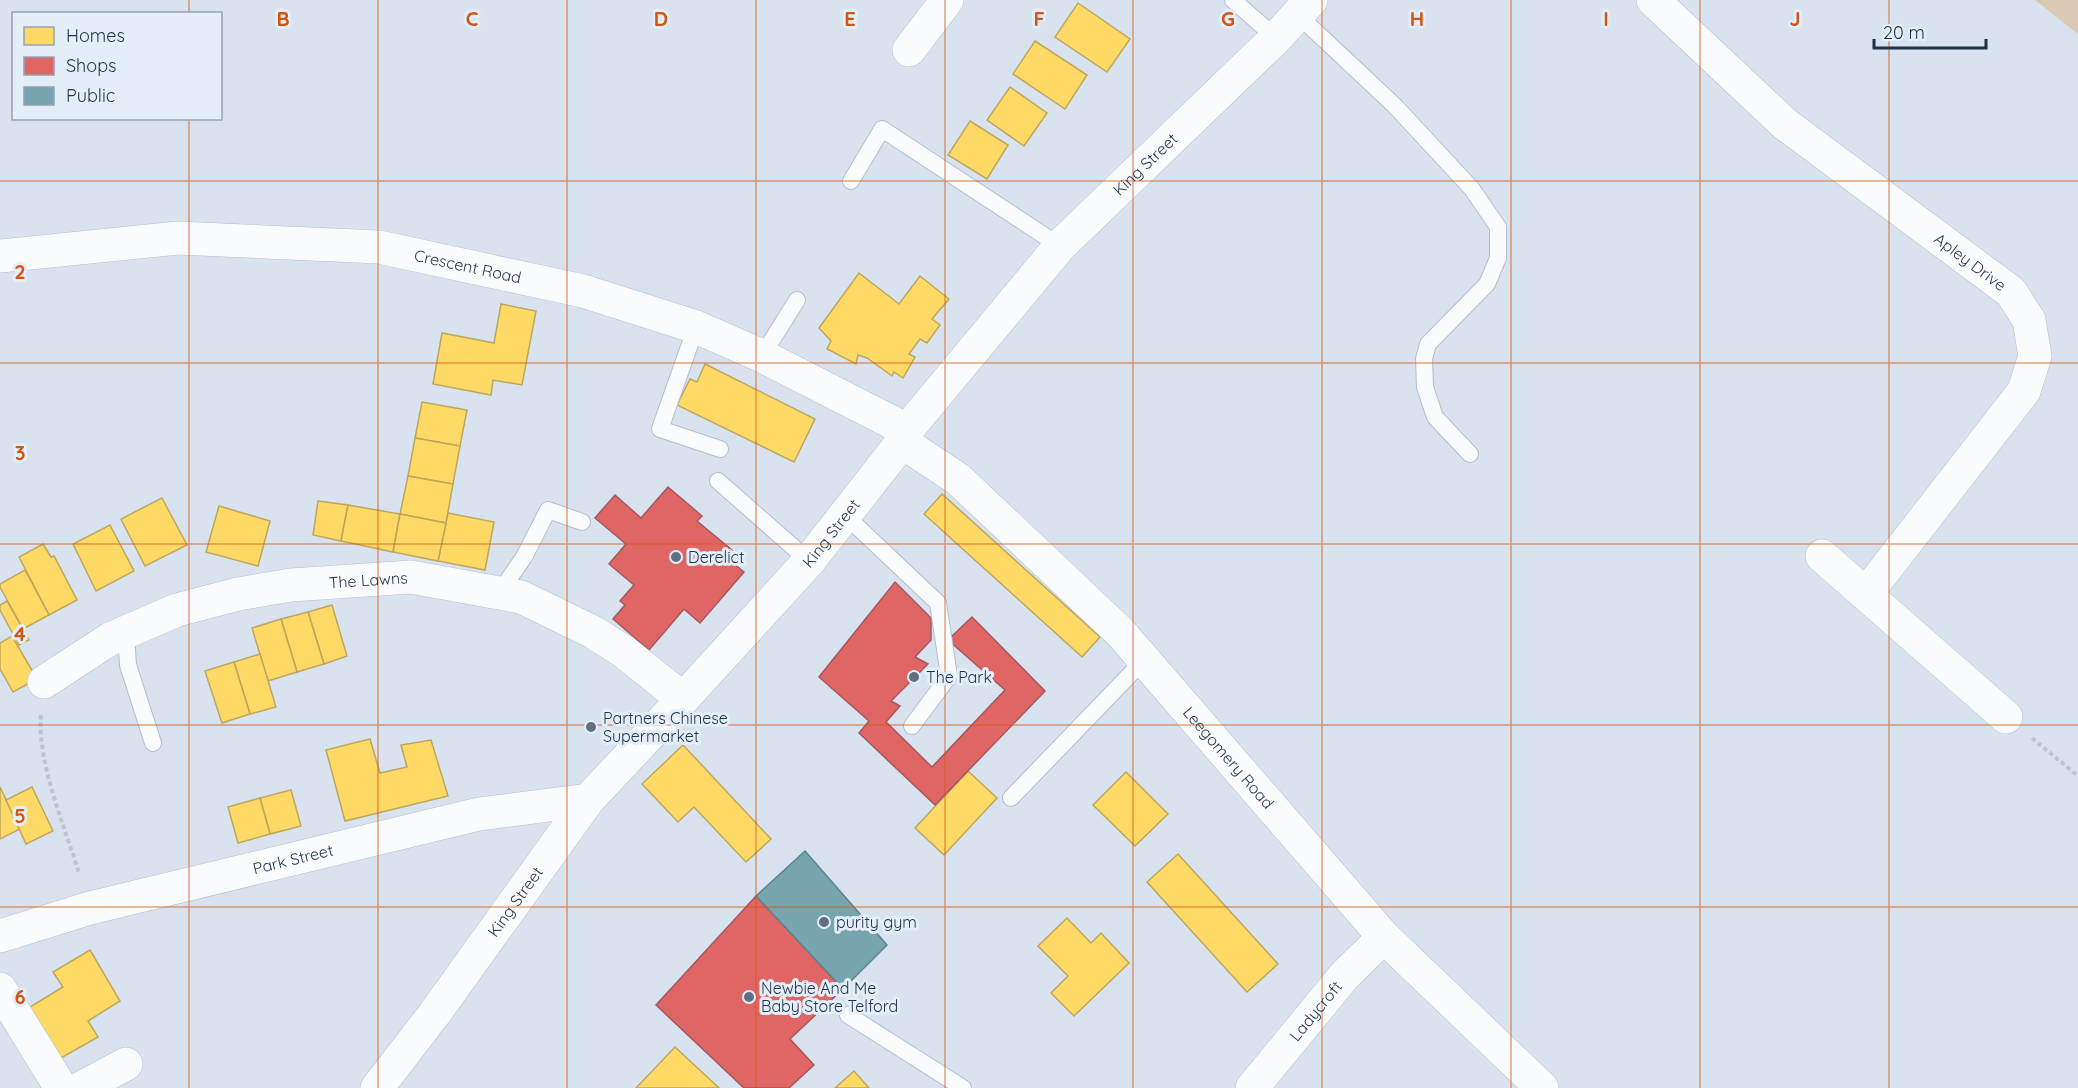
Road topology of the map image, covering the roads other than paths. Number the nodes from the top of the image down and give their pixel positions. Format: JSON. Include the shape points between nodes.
{"nodes":[{"id":1,"x":947,"y":0,"type":"edge"},
{"id":2,"x":1233,"y":0,"type":"edge"},
{"id":3,"x":1653,"y":0,"type":"edge"},
{"id":4,"x":1295,"y":18,"type":"edge"},
{"id":5,"x":909,"y":50,"type":"dead end"},
{"id":6,"x":850,"y":181,"type":"dead end"},
{"id":7,"x":1060,"y":246,"type":"junction"},
{"id":8,"x":0,"y":256,"type":"edge"},
{"id":9,"x":797,"y":300,"type":"dead end"},
{"id":10,"x":696,"y":327,"type":"junction"},
{"id":11,"x":762,"y":356,"type":"junction"},
{"id":12,"x":904,"y":436,"type":"junction"},
{"id":13,"x":720,"y":449,"type":"dead end"},
{"id":14,"x":1470,"y":454,"type":"dead end"},
{"id":15,"x":718,"y":481,"type":"dead end"},
{"id":16,"x":845,"y":514,"type":"junction"},
{"id":17,"x":582,"y":522,"type":"dead end"},
{"id":18,"x":1822,"y":556,"type":"dead end"},
{"id":19,"x":809,"y":561,"type":"junction"},
{"id":20,"x":499,"y":593,"type":"junction"},
{"id":21,"x":1866,"y":594,"type":"junction"},
{"id":22,"x":126,"y":633,"type":"junction"},
{"id":23,"x":1144,"y":660,"type":"junction"},
{"id":24,"x":44,"y":682,"type":"road end"},
{"id":25,"x":684,"y":699,"type":"junction"},
{"id":26,"x":2006,"y":717,"type":"road end"},
{"id":27,"x":912,"y":726,"type":"dead end"},
{"id":28,"x":153,"y":743,"type":"dead end"},
{"id":29,"x":1011,"y":798,"type":"dead end"},
{"id":30,"x":588,"y":800,"type":"junction"},
{"id":31,"x":0,"y":936,"type":"edge"},
{"id":32,"x":1384,"y":938,"type":"junction"},
{"id":33,"x":0,"y":989,"type":"edge"},
{"id":34,"x":848,"y":1015,"type":"dead end"},
{"id":35,"x":126,"y":1064,"type":"dead end"},
{"id":36,"x":61,"y":1088,"type":"edge"},
{"id":37,"x":81,"y":1088,"type":"edge"},
{"id":38,"x":377,"y":1088,"type":"edge"},
{"id":39,"x":963,"y":1088,"type":"edge"},
{"id":40,"x":1252,"y":1088,"type":"edge"},
{"id":41,"x":1542,"y":1088,"type":"edge"}],
"edges":[{"from":1,"to":5,"type":"street"},
{"from":2,"to":4,"type":"lane"},
{"from":3,"to":21,"type":"street","name":"Apley Drive","via":[[1785,123],[2011,292],[2029,320],[2035,356],[2024,392]]},
{"from":4,"to":7,"type":"street","name":"King Street"},
{"from":4,"to":14,"type":"lane","via":[[1402,114],[1472,189],[1498,227],[1498,258],[1487,284],[1428,344],[1424,359],[1425,387],[1435,417]]},
{"from":6,"to":7,"type":"lane","via":[[882,129]]},
{"from":7,"to":12,"type":"street","name":"King Street"},
{"from":8,"to":10,"type":"street","name":"Crescent Road","via":[[178,238],[379,247],[583,291]]},
{"from":9,"to":11,"type":"lane"},
{"from":10,"to":11,"type":"street","name":"Crescent Road"},
{"from":10,"to":13,"type":"lane","via":[[660,429]]},
{"from":11,"to":12,"type":"street","name":"Crescent Road"},
{"from":12,"to":16,"type":"street","name":"King Street"},
{"from":12,"to":23,"type":"street","name":"Leegomery Road","via":[[958,479],[1120,632]]},
{"from":15,"to":19,"type":"lane"},
{"from":16,"to":19,"type":"street","name":"King Street"},
{"from":16,"to":27,"type":"lane","via":[[938,603],[949,676]]},
{"from":17,"to":20,"type":"lane","via":[[548,510],[524,557]]},
{"from":18,"to":21,"type":"street"},
{"from":19,"to":25,"type":"street","name":"King Street"},
{"from":20,"to":22,"type":"street","name":"The Lawns","via":[[411,577],[291,585],[177,610]]},
{"from":20,"to":25,"type":"street","name":"The Lawns","via":[[521,597],[593,632]]},
{"from":21,"to":26,"type":"street"},
{"from":22,"to":24,"type":"street","name":"The Lawns","via":[[110,639]]},
{"from":22,"to":28,"type":"lane","via":[[128,665]]},
{"from":23,"to":29,"type":"lane"},
{"from":23,"to":32,"type":"street","name":"Leegomery Road"},
{"from":25,"to":30,"type":"street","name":"King Street"},
{"from":30,"to":31,"type":"street","name":"Park Street","via":[[479,814],[90,908]]},
{"from":30,"to":38,"type":"street","name":"King Street"},
{"from":32,"to":40,"type":"street","name":"Ladycroft","via":[[1345,975]]},
{"from":32,"to":41,"type":"street","name":"Leegomery Road"},
{"from":33,"to":36,"type":"street"},
{"from":34,"to":39,"type":"lane"},
{"from":35,"to":37,"type":"street"}]}
